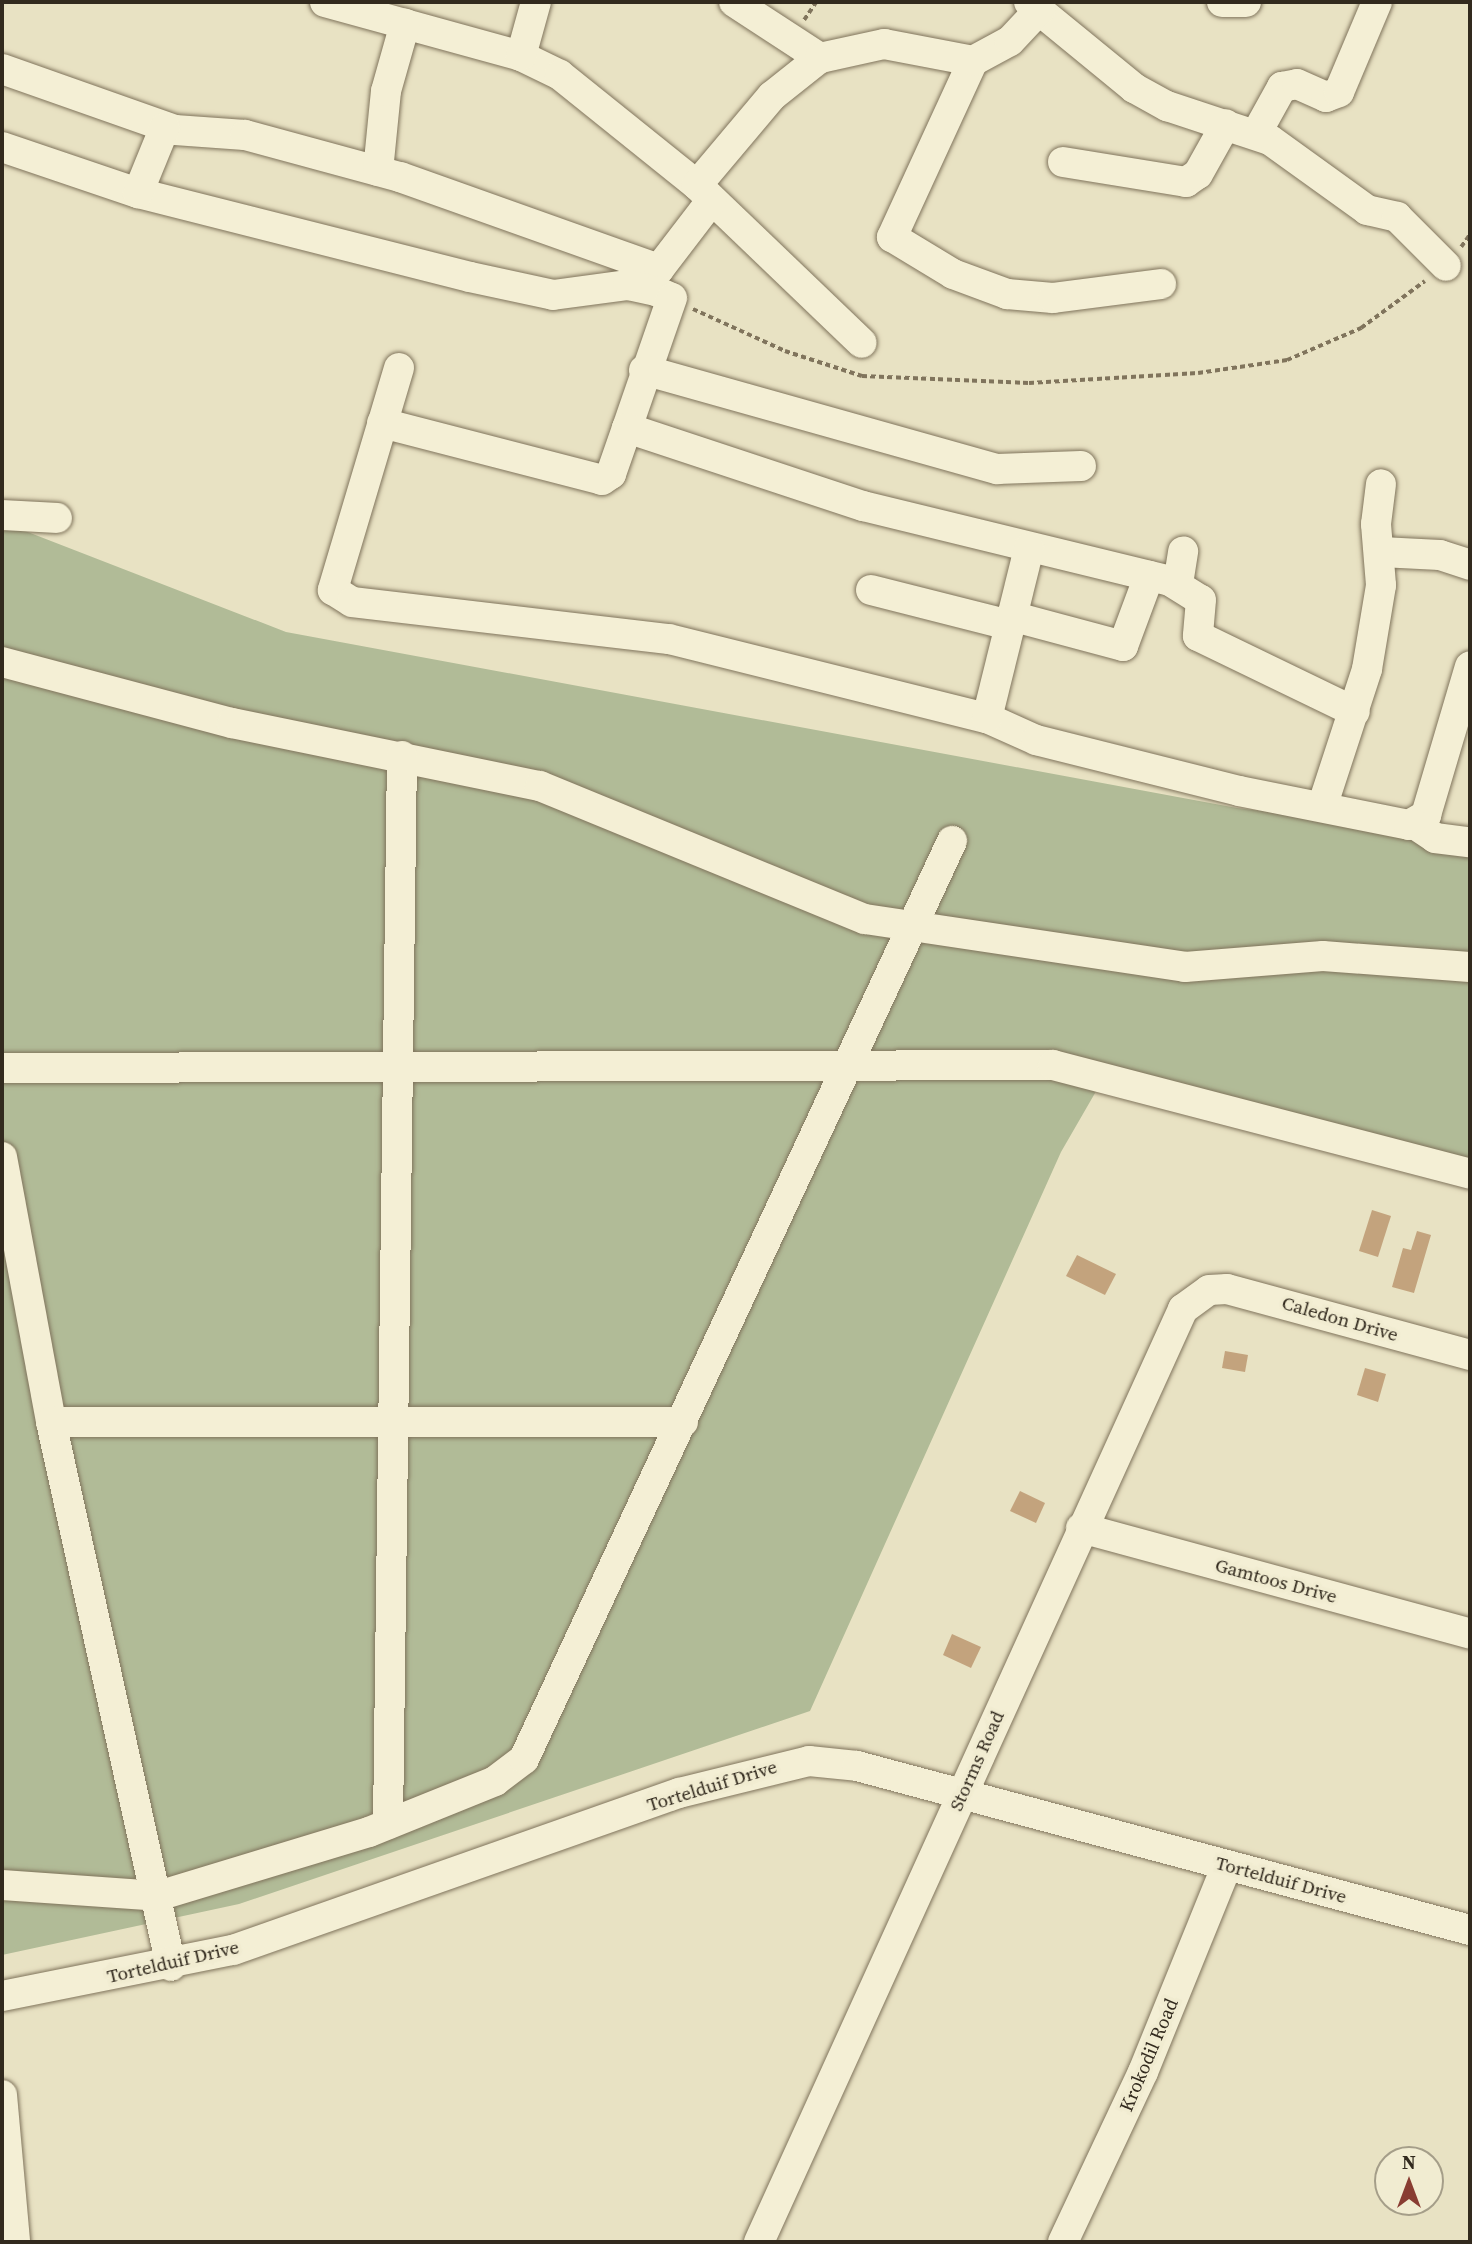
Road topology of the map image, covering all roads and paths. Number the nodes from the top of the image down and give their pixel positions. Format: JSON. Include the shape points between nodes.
{"nodes":[{"id":1,"x":325,"y":2,"type":"edge"},
{"id":2,"x":536,"y":2,"type":"edge"},
{"id":3,"x":734,"y":2,"type":"edge"},
{"id":4,"x":1222,"y":2,"type":"edge"},
{"id":5,"x":1246,"y":2,"type":"edge"},
{"id":6,"x":1377,"y":2,"type":"edge"},
{"id":7,"x":1034,"y":5,"type":"edge"},
{"id":8,"x":405,"y":24,"type":"junction"},
{"id":9,"x":521,"y":57,"type":"junction"},
{"id":10,"x":820,"y":58,"type":"junction"},
{"id":11,"x":973,"y":61,"type":"junction"},
{"id":12,"x":2,"y":69,"type":"edge"},
{"id":13,"x":1226,"y":124,"type":"junction"},
{"id":14,"x":165,"y":127,"type":"junction"},
{"id":15,"x":1256,"y":134,"type":"junction"},
{"id":16,"x":2,"y":147,"type":"edge"},
{"id":17,"x":1063,"y":162,"type":"dead end"},
{"id":18,"x":378,"y":171,"type":"junction"},
{"id":19,"x":138,"y":193,"type":"junction"},
{"id":20,"x":705,"y":193,"type":"junction"},
{"id":21,"x":1470,"y":234,"type":"edge"},
{"id":22,"x":1446,"y":266,"type":"junction"},
{"id":23,"x":1161,"y":284,"type":"dead end"},
{"id":24,"x":672,"y":299,"type":"junction"},
{"id":25,"x":862,"y":343,"type":"dead end"},
{"id":26,"x":399,"y":368,"type":"dead end"},
{"id":27,"x":644,"y":370,"type":"junction"},
{"id":28,"x":382,"y":424,"type":"junction"},
{"id":29,"x":627,"y":428,"type":"junction"},
{"id":30,"x":1081,"y":466,"type":"dead end"},
{"id":31,"x":1381,"y":484,"type":"dead end"},
{"id":32,"x":2,"y":515,"type":"edge"},
{"id":33,"x":57,"y":518,"type":"dead end"},
{"id":34,"x":1029,"y":548,"type":"junction"},
{"id":35,"x":1183,"y":551,"type":"dead end"},
{"id":36,"x":1381,"y":552,"type":"junction"},
{"id":37,"x":1470,"y":565,"type":"edge"},
{"id":38,"x":1149,"y":576,"type":"junction"},
{"id":39,"x":1178,"y":584,"type":"junction"},
{"id":40,"x":872,"y":590,"type":"dead end"},
{"id":41,"x":1010,"y":621,"type":"junction"},
{"id":42,"x":2,"y":662,"type":"edge"},
{"id":43,"x":1470,"y":666,"type":"edge"},
{"id":44,"x":1354,"y":712,"type":"junction"},
{"id":45,"x":987,"y":718,"type":"junction"},
{"id":46,"x":402,"y":756,"type":"junction"},
{"id":47,"x":1323,"y":804,"type":"junction"},
{"id":48,"x":1416,"y":825,"type":"junction"},
{"id":49,"x":952,"y":841,"type":"dead end"},
{"id":50,"x":1470,"y":842,"type":"edge"},
{"id":51,"x":912,"y":927,"type":"junction"},
{"id":52,"x":1470,"y":967,"type":"edge"},
{"id":53,"x":848,"y":1064,"type":"junction"},
{"id":54,"x":2,"y":1068,"type":"edge"},
{"id":55,"x":393,"y":1072,"type":"junction"},
{"id":56,"x":2,"y":1157,"type":"edge"},
{"id":57,"x":1470,"y":1174,"type":"edge"},
{"id":58,"x":1209,"y":1290,"type":"joint"},
{"id":59,"x":1470,"y":1355,"type":"edge"},
{"id":60,"x":391,"y":1420,"type":"junction"},
{"id":61,"x":51,"y":1422,"type":"junction"},
{"id":62,"x":683,"y":1422,"type":"junction"},
{"id":63,"x":1081,"y":1528,"type":"junction"},
{"id":64,"x":1470,"y":1634,"type":"edge"},
{"id":65,"x":961,"y":1796,"type":"junction"},
{"id":66,"x":388,"y":1824,"type":"junction"},
{"id":67,"x":1227,"y":1865,"type":"junction"},
{"id":68,"x":2,"y":1885,"type":"edge"},
{"id":69,"x":158,"y":1896,"type":"junction"},
{"id":70,"x":1470,"y":1930,"type":"edge"},
{"id":71,"x":171,"y":1966,"type":"junction"},
{"id":72,"x":2,"y":1996,"type":"edge"},
{"id":73,"x":2,"y":2095,"type":"edge"},
{"id":74,"x":15,"y":2242,"type":"edge"},
{"id":75,"x":759,"y":2242,"type":"edge"},
{"id":76,"x":1063,"y":2242,"type":"edge"}],
"edges":[{"from":1,"to":8,"type":"street"},
{"from":2,"to":9,"type":"street"},
{"from":3,"to":10,"type":"street"},
{"from":4,"to":5,"type":"street"},
{"from":6,"to":15,"type":"street","via":[[1339,92],[1326,97],[1297,84],[1282,87]]},
{"from":7,"to":11,"type":"street","via":[[1010,41]]},
{"from":7,"to":13,"type":"street","via":[[1134,88]]},
{"from":8,"to":9,"type":"street"},
{"from":8,"to":18,"type":"street","via":[[386,91]]},
{"from":9,"to":20,"type":"street","via":[[577,86]]},
{"from":10,"to":11,"type":"street","via":[[884,44]]},
{"from":10,"to":20,"type":"street","via":[[772,96]]},
{"from":11,"to":23,"type":"street","via":[[892,237],[954,274],[1018,296],[1053,298]]},
{"from":12,"to":14,"type":"street"},
{"from":13,"to":15,"type":"street"},
{"from":13,"to":17,"type":"street","via":[[1198,174],[1186,182]]},
{"from":14,"to":18,"type":"street","via":[[245,135]]},
{"from":14,"to":19,"type":"street"},
{"from":15,"to":22,"type":"street","via":[[1367,210],[1397,217]]},
{"from":16,"to":19,"type":"street"},
{"from":18,"to":20,"type":"street","via":[[662,269]]},
{"from":19,"to":24,"type":"street","via":[[536,292],[569,296],[637,285]]},
{"from":20,"to":25,"type":"street"},
{"from":21,"to":22,"type":"path"},
{"from":22,"to":24,"type":"path","via":[[1360,328],[1287,360],[1198,373],[1029,383],[850,374]]},
{"from":24,"to":27,"type":"street"},
{"from":26,"to":28,"type":"street"},
{"from":27,"to":29,"type":"street"},
{"from":27,"to":30,"type":"street","via":[[997,469]]},
{"from":28,"to":29,"type":"street","via":[[602,480],[611,474]]},
{"from":28,"to":45,"type":"street","via":[[333,590],[340,599],[427,615],[669,639]]},
{"from":29,"to":34,"type":"street","via":[[863,506]]},
{"from":31,"to":36,"type":"street"},
{"from":32,"to":33,"type":"street"},
{"from":34,"to":38,"type":"street"},
{"from":34,"to":41,"type":"street"},
{"from":35,"to":39,"type":"street"},
{"from":36,"to":37,"type":"street","via":[[1440,555]]},
{"from":36,"to":44,"type":"street","via":[[1379,600]]},
{"from":38,"to":39,"type":"street"},
{"from":38,"to":41,"type":"street","via":[[1123,646]]},
{"from":39,"to":44,"type":"street","via":[[1200,600],[1198,636]]},
{"from":40,"to":41,"type":"street"},
{"from":41,"to":45,"type":"street"},
{"from":42,"to":46,"type":"street","via":[[232,723]]},
{"from":43,"to":48,"type":"street","via":[[1426,815]]},
{"from":44,"to":47,"type":"street"},
{"from":45,"to":47,"type":"street","via":[[1053,744],[1239,792]]},
{"from":46,"to":51,"type":"street","via":[[540,786],[821,906]]},
{"from":46,"to":55,"type":"street"},
{"from":47,"to":48,"type":"street"},
{"from":48,"to":50,"type":"street","via":[[1429,836]]},
{"from":49,"to":51,"type":"street"},
{"from":51,"to":52,"type":"street","via":[[1185,967],[1323,956]]},
{"from":51,"to":53,"type":"street"},
{"from":53,"to":55,"type":"street"},
{"from":53,"to":57,"type":"street","via":[[1053,1065],[1093,1071]]},
{"from":53,"to":62,"type":"street"},
{"from":54,"to":55,"type":"street"},
{"from":55,"to":60,"type":"street"},
{"from":56,"to":61,"type":"street"},
{"from":58,"to":59,"type":"street","name":"Caledon Drive","via":[[1242,1292]]},
{"from":58,"to":63,"type":"street","name":"Storms Road","via":[[1195,1297],[1174,1326]]},
{"from":60,"to":61,"type":"street"},
{"from":60,"to":62,"type":"street"},
{"from":60,"to":66,"type":"street"},
{"from":61,"to":69,"type":"street"},
{"from":62,"to":66,"type":"street","via":[[524,1759],[495,1781]]},
{"from":63,"to":64,"type":"street","name":"Gamtoos Drive"},
{"from":63,"to":65,"type":"street","name":"Storms Road"},
{"from":65,"to":67,"type":"street","name":"Tortelduif Drive"},
{"from":65,"to":71,"type":"street","name":"Tortelduif Drive","via":[[833,1762],[765,1768],[285,1934]]},
{"from":65,"to":75,"type":"street","name":"Storms Road"},
{"from":66,"to":69,"type":"street"},
{"from":67,"to":70,"type":"street","name":"Tortelduif Drive"},
{"from":67,"to":76,"type":"street","name":"Krokodil Road","via":[[1143,2072]]},
{"from":68,"to":69,"type":"street"},
{"from":69,"to":71,"type":"street"},
{"from":71,"to":72,"type":"street","name":"Tortelduif Drive"},
{"from":73,"to":74,"type":"street"}]}
